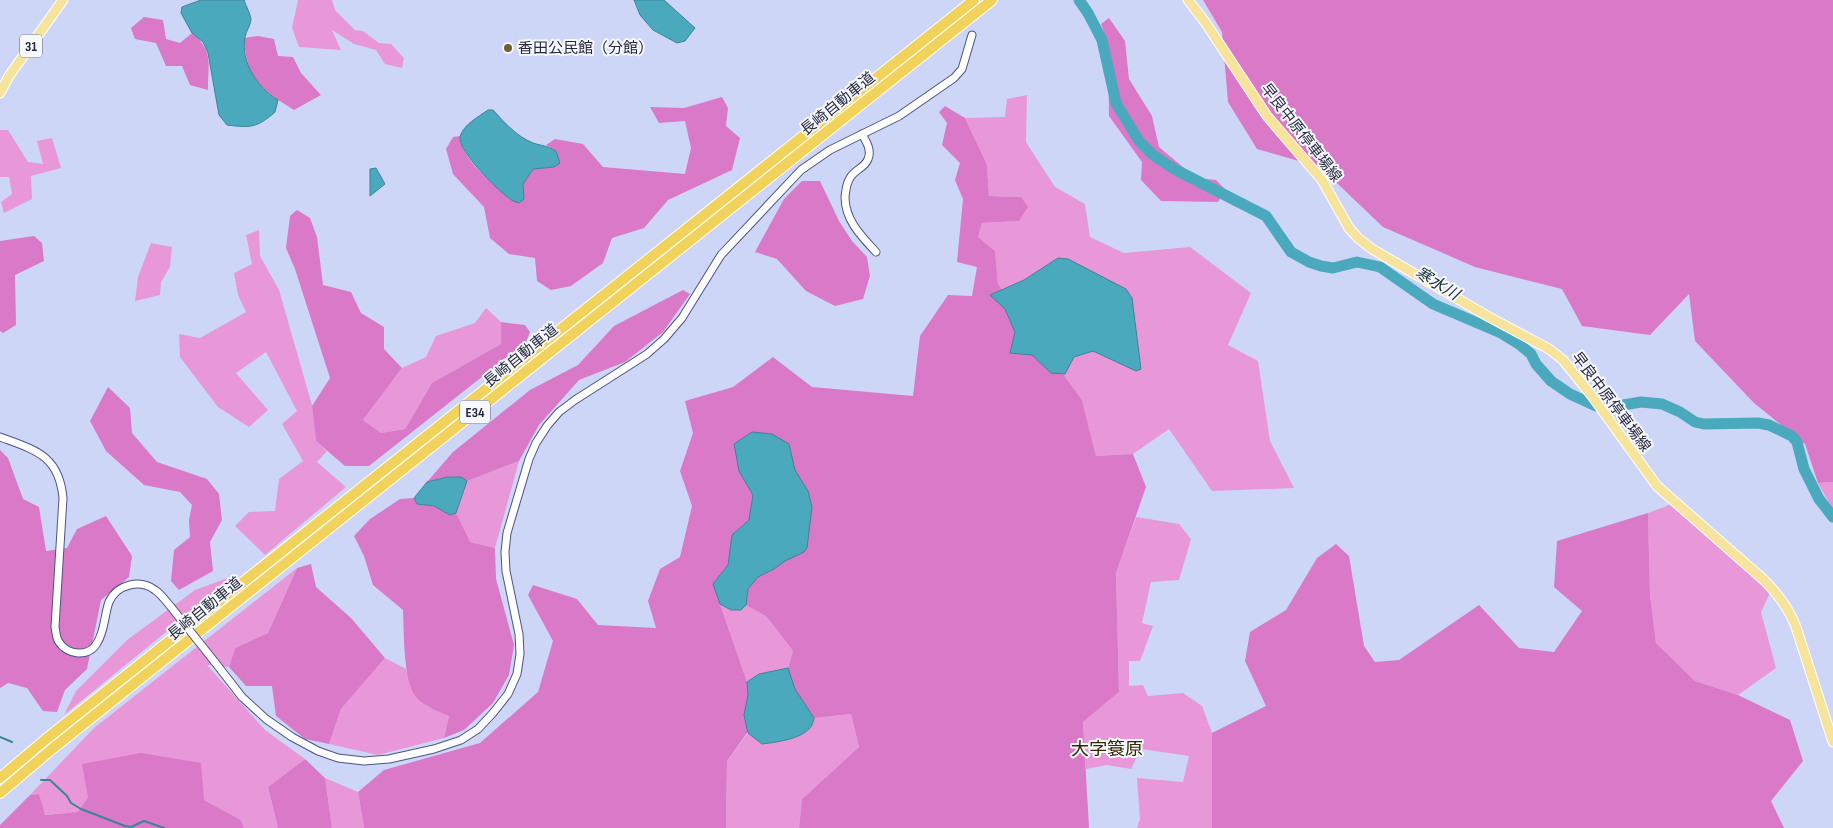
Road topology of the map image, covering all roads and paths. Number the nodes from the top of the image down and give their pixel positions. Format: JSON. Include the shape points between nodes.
{"nodes":[{"id":1,"x":62,"y":0,"type":"edge"},
{"id":2,"x":974,"y":0,"type":"edge"},
{"id":3,"x":992,"y":0,"type":"edge"},
{"id":4,"x":1188,"y":0,"type":"edge"},
{"id":5,"x":972,"y":36,"type":"dead end"},
{"id":6,"x":0,"y":93,"type":"edge"},
{"id":7,"x":862,"y":134,"type":"junction"},
{"id":8,"x":876,"y":252,"type":"dead end"},
{"id":9,"x":0,"y":437,"type":"edge"},
{"id":10,"x":1833,"y":742,"type":"edge"},
{"id":11,"x":0,"y":778,"type":"edge"},
{"id":12,"x":0,"y":794,"type":"edge"}],
"edges":[{"from":1,"to":6,"type":"main road","number":"31"},
{"from":2,"to":11,"type":"highway","name":"長崎自動車道","number":"E34"},
{"from":3,"to":12,"type":"highway","name":"長崎自動車道","number":"E34","via":[[52,749]]},
{"from":4,"to":10,"type":"main road","name":"早良中原停車場線","via":[[1267,116],[1322,180],[1358,238],[1480,312],[1550,349],[1573,371],[1657,486],[1764,580],[1785,603],[1805,650]]},
{"from":5,"to":7,"type":"street","via":[[962,70],[954,78],[898,116]]},
{"from":7,"to":8,"type":"street","via":[[870,151],[869,158],[849,179],[845,204],[855,228]]},
{"from":7,"to":9,"type":"street","bridge":true,"via":[[801,170],[721,256],[682,318],[664,339],[647,354],[574,400],[543,432],[529,460],[507,533],[506,571],[519,634],[517,674],[508,694],[493,713],[478,729],[461,740],[388,759],[364,761],[338,758],[318,751],[266,719],[242,697],[171,607],[146,585],[136,584],[118,591],[110,601],[96,646],[75,654],[64,649],[57,640],[55,627],[62,483],[57,470],[36,450]]}]}
